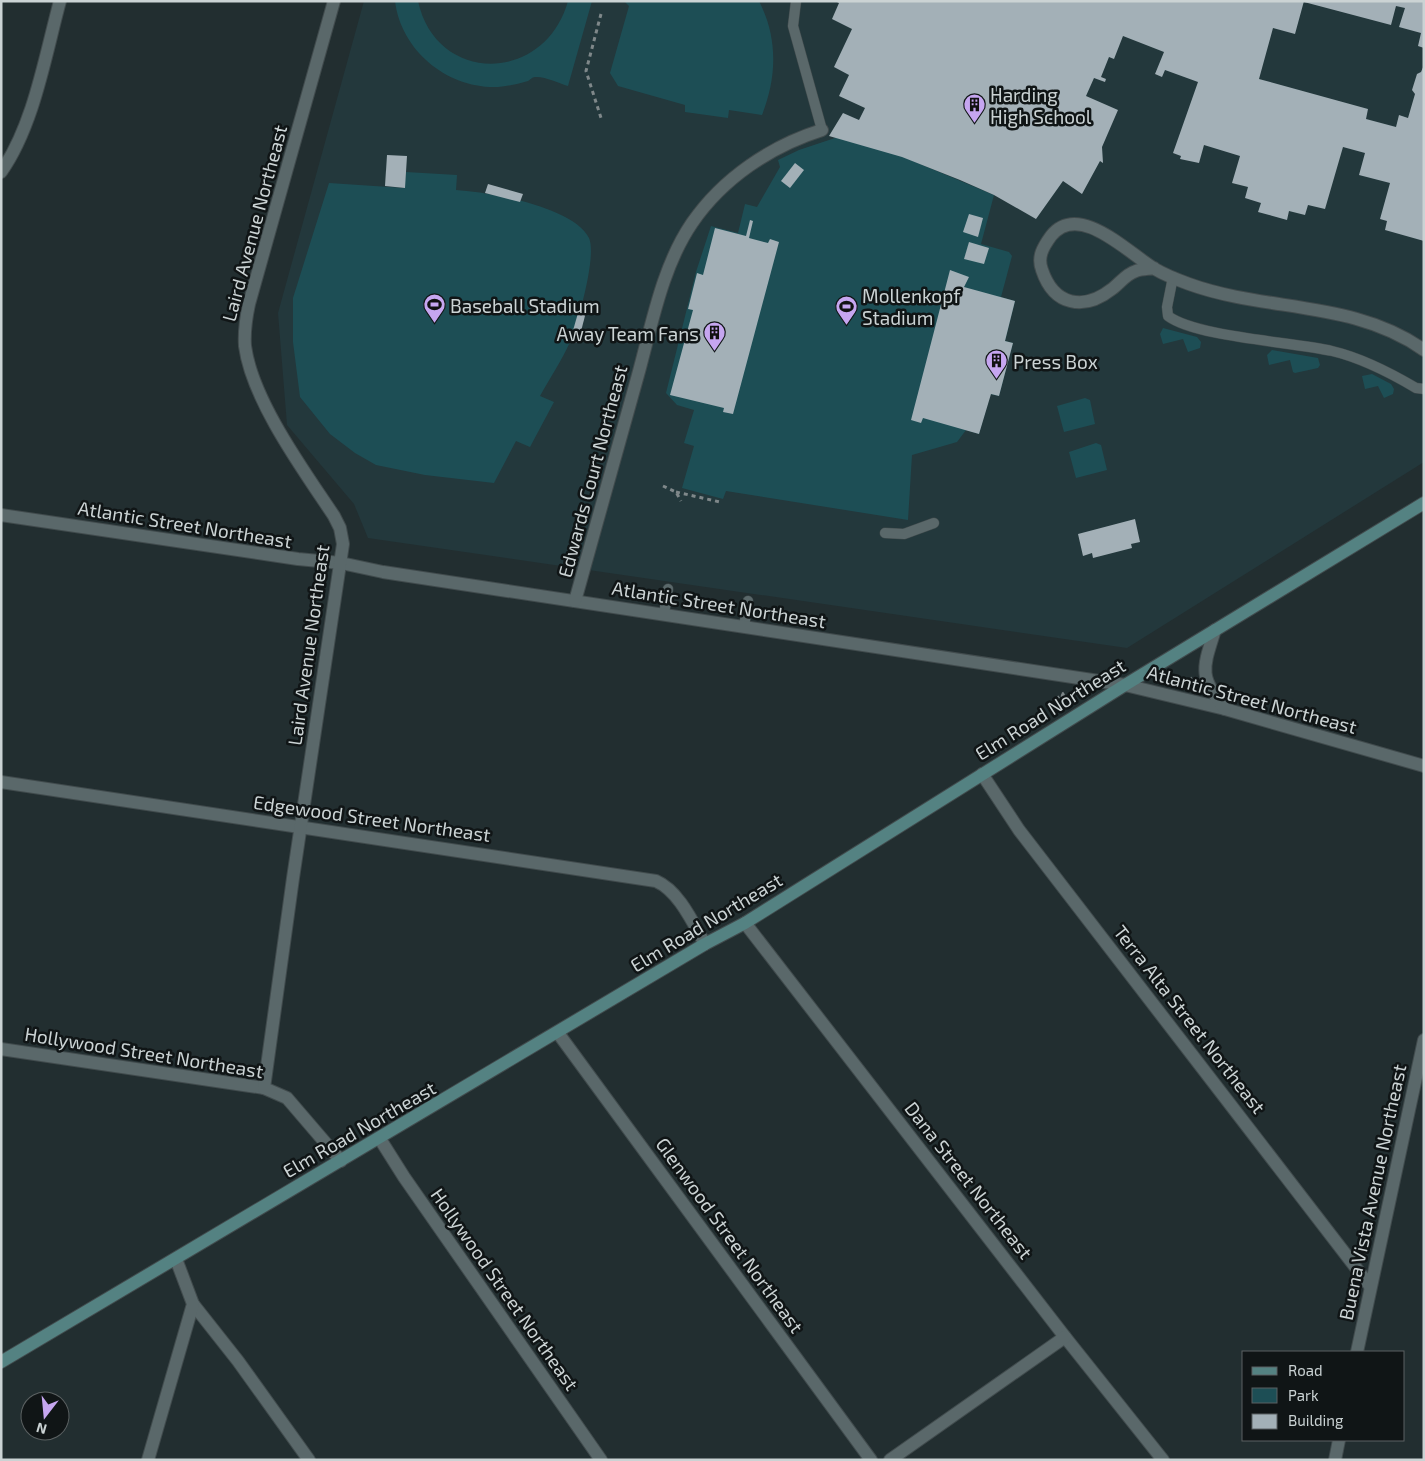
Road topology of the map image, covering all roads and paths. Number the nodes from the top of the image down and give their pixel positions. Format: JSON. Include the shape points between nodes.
{"nodes":[{"id":1,"x":60,"y":1,"type":"edge"},
{"id":2,"x":334,"y":1,"type":"edge"},
{"id":3,"x":796,"y":1,"type":"edge"},
{"id":4,"x":601,"y":14,"type":"dead end"},
{"id":5,"x":602,"y":121,"type":"dead end"},
{"id":6,"x":822,"y":130,"type":"joint"},
{"id":7,"x":1,"y":172,"type":"edge"},
{"id":8,"x":1154,"y":268,"type":"junction"},
{"id":9,"x":1173,"y":277,"type":"junction"},
{"id":10,"x":1424,"y":350,"type":"edge"},
{"id":11,"x":1424,"y":388,"type":"edge"},
{"id":12,"x":663,"y":486,"type":"dead end"},
{"id":13,"x":676,"y":492,"type":"junction"},
{"id":14,"x":681,"y":502,"type":"dead end"},
{"id":15,"x":720,"y":502,"type":"dead end"},
{"id":16,"x":1424,"y":503,"type":"edge"},
{"id":17,"x":1,"y":515,"type":"edge"},
{"id":18,"x":934,"y":523,"type":"dead end"},
{"id":19,"x":885,"y":533,"type":"dead end"},
{"id":20,"x":341,"y":563,"type":"junction"},
{"id":21,"x":668,"y":589,"type":"dead end"},
{"id":22,"x":575,"y":601,"type":"junction"},
{"id":23,"x":748,"y":601,"type":"dead end"},
{"id":24,"x":664,"y":614,"type":"junction"},
{"id":25,"x":744,"y":626,"type":"junction"},
{"id":26,"x":1215,"y":630,"type":"junction"},
{"id":27,"x":1185,"y":677,"type":"dead end"},
{"id":28,"x":1184,"y":682,"type":"dead end"},
{"id":29,"x":1124,"y":685,"type":"junction"},
{"id":30,"x":1070,"y":698,"type":"dead end"},
{"id":31,"x":1056,"y":699,"type":"dead end"},
{"id":32,"x":1225,"y":708,"type":"junction"},
{"id":33,"x":1424,"y":766,"type":"edge"},
{"id":34,"x":982,"y":774,"type":"junction"},
{"id":35,"x":1,"y":782,"type":"edge"},
{"id":36,"x":301,"y":827,"type":"junction"},
{"id":37,"x":745,"y":923,"type":"junction"},
{"id":38,"x":705,"y":944,"type":"junction"},
{"id":39,"x":558,"y":1033,"type":"junction"},
{"id":40,"x":1424,"y":1040,"type":"edge"},
{"id":41,"x":1,"y":1049,"type":"edge"},
{"id":42,"x":264,"y":1088,"type":"junction"},
{"id":43,"x":380,"y":1139,"type":"junction"},
{"id":44,"x":341,"y":1161,"type":"junction"},
{"id":45,"x":176,"y":1259,"type":"junction"},
{"id":46,"x":1370,"y":1286,"type":"junction"},
{"id":47,"x":193,"y":1304,"type":"junction"},
{"id":48,"x":1065,"y":1337,"type":"junction"},
{"id":49,"x":1357,"y":1351,"type":"edge"},
{"id":50,"x":1,"y":1362,"type":"edge"},
{"id":51,"x":1339,"y":1441,"type":"edge"},
{"id":52,"x":148,"y":1460,"type":"edge"},
{"id":53,"x":309,"y":1460,"type":"edge"},
{"id":54,"x":601,"y":1460,"type":"edge"},
{"id":55,"x":870,"y":1460,"type":"edge"},
{"id":56,"x":890,"y":1460,"type":"edge"},
{"id":57,"x":1163,"y":1460,"type":"edge"},
{"id":58,"x":1335,"y":1460,"type":"edge"}],
"edges":[{"from":1,"to":7,"type":"street","via":[[30,111]]},
{"from":2,"to":20,"type":"street","name":"Laird Avenue Northeast","via":[[249,304],[245,335],[252,376],[271,415],[340,528],[343,544]]},
{"from":3,"to":6,"type":"lane","via":[[793,26]]},
{"from":4,"to":5,"type":"path","via":[[586,71]]},
{"from":6,"to":22,"type":"street","name":"Edwards Court Northeast","via":[[790,142],[746,168],[698,214],[682,239],[660,294]]},
{"from":8,"to":8,"type":"street","via":[[1105,234],[1075,223],[1058,228],[1041,252],[1040,264],[1045,281],[1068,302],[1097,300],[1135,271]]},
{"from":8,"to":9,"type":"street"},
{"from":9,"to":10,"type":"street","via":[[1219,292],[1357,318],[1389,330]]},
{"from":9,"to":11,"type":"lane","via":[[1166,307],[1168,316],[1173,320],[1208,330],[1333,351],[1371,364],[1416,388]]},
{"from":12,"to":13,"type":"path"},
{"from":13,"to":14,"type":"path"},
{"from":13,"to":15,"type":"path"},
{"from":16,"to":26,"type":"main road","name":"Elm Road Northeast"},
{"from":17,"to":20,"type":"street","name":"Atlantic Street Northeast"},
{"from":18,"to":19,"type":"lane","via":[[904,534]]},
{"from":20,"to":22,"type":"street","name":"Atlantic Street Northeast"},
{"from":20,"to":36,"type":"street","name":"Laird Avenue Northeast"},
{"from":21,"to":24,"type":"lane"},
{"from":22,"to":24,"type":"street","name":"Atlantic Street Northeast"},
{"from":23,"to":25,"type":"lane"},
{"from":24,"to":25,"type":"street","name":"Atlantic Street Northeast"},
{"from":25,"to":29,"type":"street","name":"Atlantic Street Northeast"},
{"from":26,"to":29,"type":"main road","name":"Elm Road Northeast"},
{"from":26,"to":32,"type":"street","via":[[1205,663],[1206,679]]},
{"from":27,"to":28,"type":"path","via":[[1191,678]]},
{"from":29,"to":32,"type":"street","name":"Atlantic Street Northeast"},
{"from":29,"to":34,"type":"main road","name":"Elm Road Northeast"},
{"from":30,"to":31,"type":"path","via":[[1063,694]]},
{"from":32,"to":33,"type":"street","name":"Atlantic Street Northeast"},
{"from":34,"to":37,"type":"main road","name":"Elm Road Northeast"},
{"from":34,"to":46,"type":"street","name":"Terra Alta Street Northeast","via":[[1019,830]]},
{"from":35,"to":36,"type":"street","name":"Edgewood Street Northeast"},
{"from":36,"to":38,"type":"street","name":"Edgewood Street Northeast","via":[[656,881],[666,885]]},
{"from":36,"to":42,"type":"street","name":"Laird Avenue Northeast"},
{"from":37,"to":38,"type":"main road","name":"Elm Road Northeast"},
{"from":37,"to":48,"type":"street","name":"Dana Street Northeast"},
{"from":38,"to":39,"type":"main road","name":"Elm Road Northeast"},
{"from":39,"to":43,"type":"main road","name":"Elm Road Northeast"},
{"from":39,"to":55,"type":"street","name":"Glenwood Street Northeast"},
{"from":40,"to":46,"type":"street","name":"Buena Vista Avenue Northeast"},
{"from":41,"to":42,"type":"street","name":"Hollywood Street Northeast"},
{"from":42,"to":44,"type":"street","name":"Hollywood Street Northeast","via":[[287,1098]]},
{"from":43,"to":44,"type":"main road","name":"Elm Road Northeast"},
{"from":43,"to":54,"type":"street","name":"Hollywood Street Northeast"},
{"from":44,"to":45,"type":"main road","name":"Elm Road Northeast"},
{"from":45,"to":47,"type":"street"},
{"from":45,"to":50,"type":"main road","name":"Elm Road Northeast"},
{"from":46,"to":49,"type":"street","name":"Buena Vista Avenue Northeast"},
{"from":47,"to":52,"type":"street"},
{"from":47,"to":53,"type":"street"},
{"from":48,"to":56,"type":"street"},
{"from":48,"to":57,"type":"street","name":"Dana Street Northeast"},
{"from":51,"to":58,"type":"street"}]}
